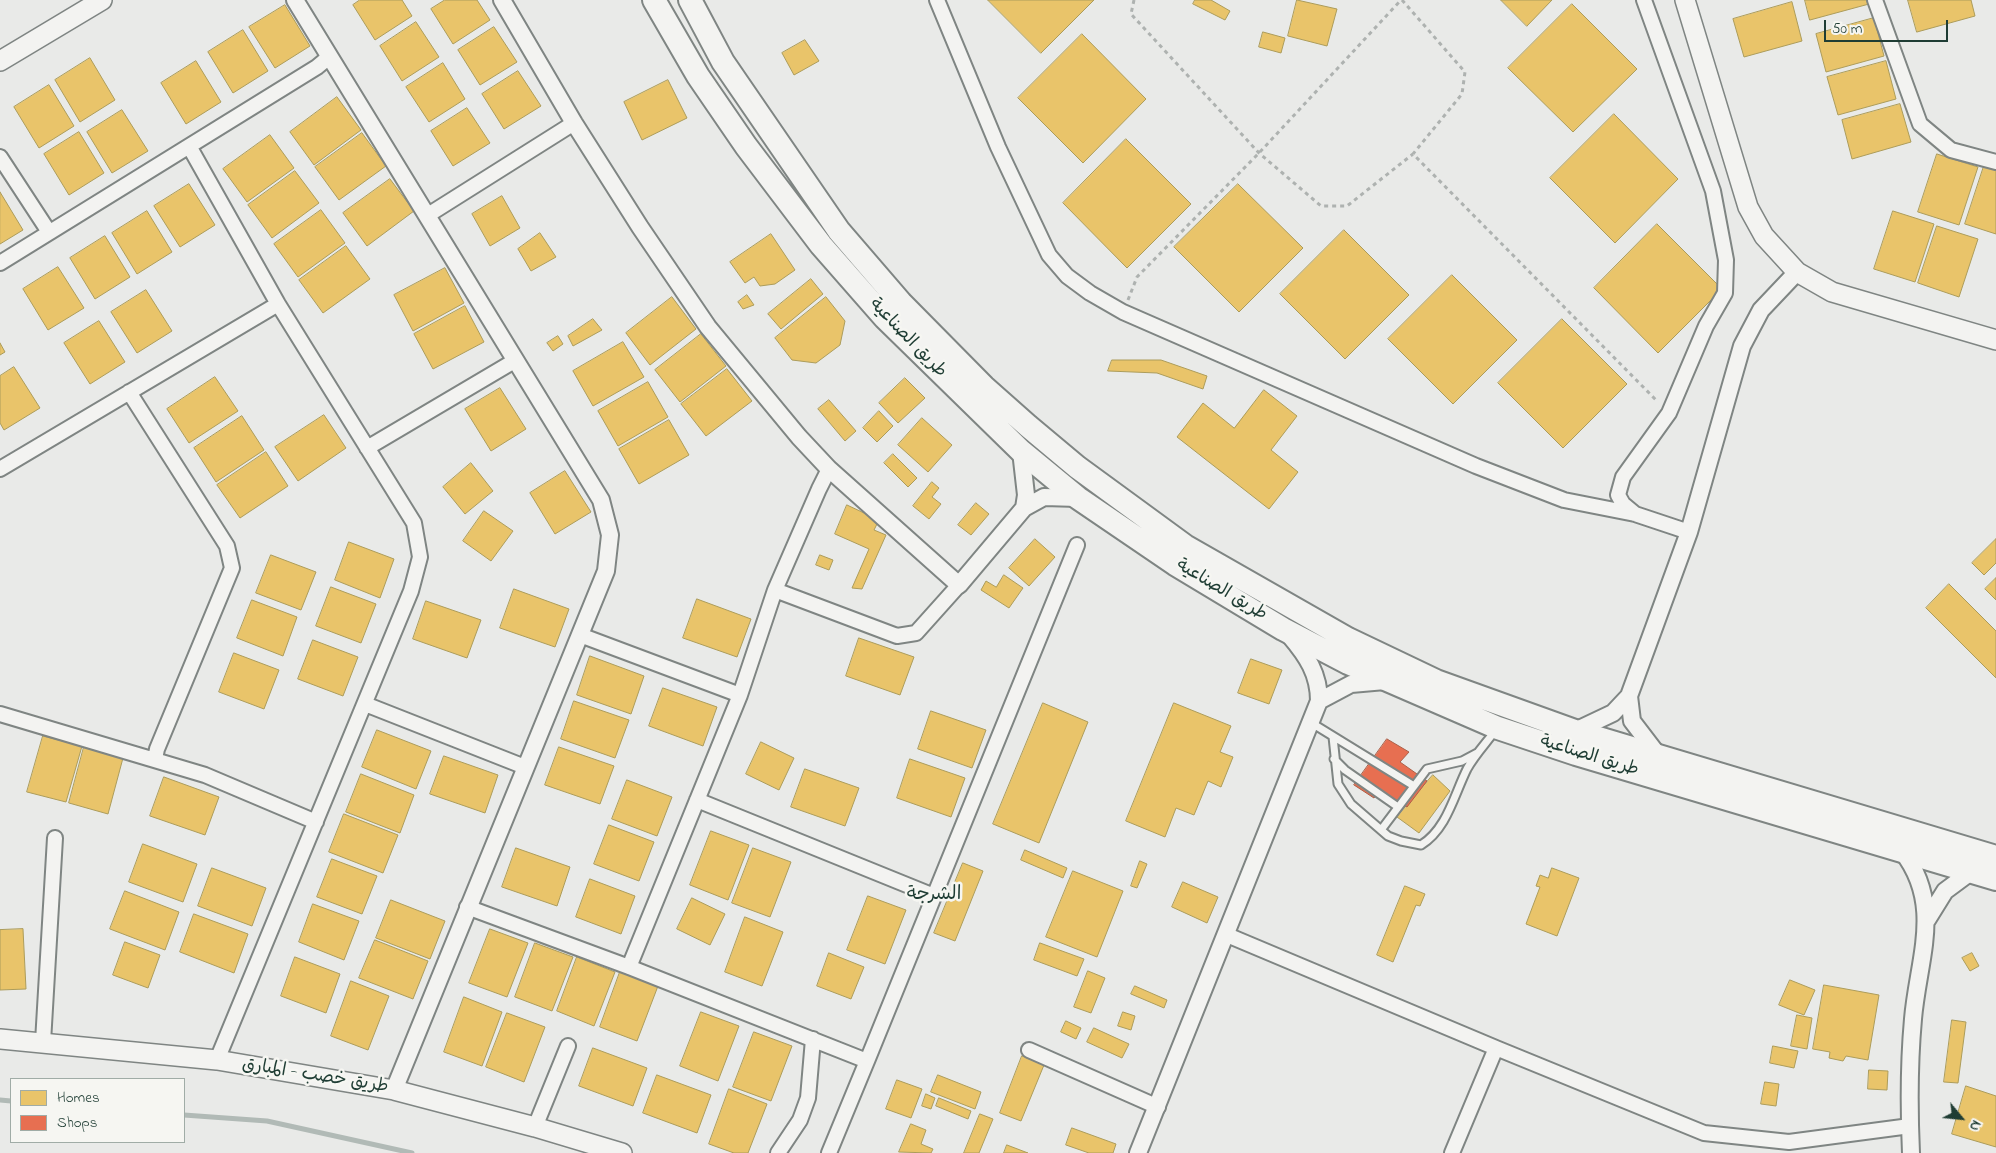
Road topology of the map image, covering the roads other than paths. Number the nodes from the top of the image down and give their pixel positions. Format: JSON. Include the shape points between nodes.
{"nodes":[{"id":1,"x":102,"y":0,"type":"edge"},
{"id":2,"x":294,"y":0,"type":"edge"},
{"id":3,"x":502,"y":0,"type":"edge"},
{"id":4,"x":654,"y":0,"type":"edge"},
{"id":5,"x":690,"y":0,"type":"edge"},
{"id":6,"x":937,"y":0,"type":"edge"},
{"id":7,"x":1644,"y":0,"type":"edge"},
{"id":8,"x":1685,"y":0,"type":"edge"},
{"id":9,"x":1875,"y":0,"type":"edge"},
{"id":10,"x":329,"y":57,"type":"junction"},
{"id":11,"x":0,"y":61,"type":"edge"},
{"id":12,"x":574,"y":123,"type":"junction"},
{"id":13,"x":189,"y":146,"type":"junction"},
{"id":14,"x":0,"y":157,"type":"edge"},
{"id":15,"x":1996,"y":162,"type":"edge"},
{"id":16,"x":428,"y":216,"type":"junction"},
{"id":17,"x":49,"y":232,"type":"junction"},
{"id":18,"x":0,"y":263,"type":"edge"},
{"id":19,"x":1797,"y":272,"type":"junction"},
{"id":20,"x":278,"y":304,"type":"junction"},
{"id":21,"x":1996,"y":340,"type":"edge"},
{"id":22,"x":516,"y":360,"type":"junction"},
{"id":23,"x":129,"y":392,"type":"junction"},
{"id":24,"x":368,"y":448,"type":"junction"},
{"id":25,"x":1021,"y":451,"type":"junction"},
{"id":26,"x":0,"y":469,"type":"edge"},
{"id":27,"x":829,"y":469,"type":"junction"},
{"id":28,"x":1078,"y":498,"type":"junction"},
{"id":29,"x":1024,"y":508,"type":"junction"},
{"id":30,"x":1635,"y":514,"type":"junction"},
{"id":31,"x":1689,"y":532,"type":"junction"},
{"id":32,"x":1077,"y":545,"type":"dead end"},
{"id":33,"x":959,"y":585,"type":"junction"},
{"id":34,"x":775,"y":590,"type":"junction"},
{"id":35,"x":1283,"y":629,"type":"junction"},
{"id":36,"x":580,"y":635,"type":"junction"},
{"id":37,"x":1387,"y":682,"type":"junction"},
{"id":38,"x":740,"y":695,"type":"junction"},
{"id":39,"x":1628,"y":696,"type":"junction"},
{"id":40,"x":1319,"y":701,"type":"junction"},
{"id":41,"x":365,"y":704,"type":"junction"},
{"id":42,"x":0,"y":714,"type":"edge"},
{"id":43,"x":1310,"y":722,"type":"junction"},
{"id":44,"x":1498,"y":728,"type":"junction"},
{"id":45,"x":1576,"y":731,"type":"junction"},
{"id":46,"x":1333,"y":737,"type":"junction"},
{"id":47,"x":1479,"y":752,"type":"junction"},
{"id":48,"x":1658,"y":755,"type":"junction"},
{"id":49,"x":1334,"y":758,"type":"junction"},
{"id":50,"x":155,"y":759,"type":"junction"},
{"id":51,"x":525,"y":766,"type":"junction"},
{"id":52,"x":1414,"y":786,"type":"junction"},
{"id":53,"x":697,"y":800,"type":"junction"},
{"id":54,"x":1398,"y":807,"type":"junction"},
{"id":55,"x":316,"y":822,"type":"junction"},
{"id":56,"x":1380,"y":830,"type":"junction"},
{"id":57,"x":55,"y":838,"type":"dead end"},
{"id":58,"x":1902,"y":851,"type":"junction"},
{"id":59,"x":1996,"y":857,"type":"edge"},
{"id":60,"x":1972,"y":871,"type":"junction"},
{"id":61,"x":1996,"y":879,"type":"edge"},
{"id":62,"x":934,"y":896,"type":"junction"},
{"id":63,"x":467,"y":907,"type":"junction"},
{"id":64,"x":1927,"y":920,"type":"junction"},
{"id":65,"x":1227,"y":935,"type":"junction"},
{"id":66,"x":629,"y":966,"type":"junction"},
{"id":67,"x":813,"y":1039,"type":"junction"},
{"id":68,"x":0,"y":1040,"type":"edge"},
{"id":69,"x":43,"y":1042,"type":"junction"},
{"id":70,"x":568,"y":1046,"type":"dead end"},
{"id":71,"x":1496,"y":1048,"type":"junction"},
{"id":72,"x":1029,"y":1050,"type":"dead end"},
{"id":73,"x":217,"y":1060,"type":"junction"},
{"id":74,"x":867,"y":1061,"type":"junction"},
{"id":75,"x":394,"y":1090,"type":"junction"},
{"id":76,"x":1158,"y":1107,"type":"junction"},
{"id":77,"x":1910,"y":1126,"type":"junction"},
{"id":78,"x":535,"y":1127,"type":"junction"},
{"id":79,"x":622,"y":1153,"type":"edge"},
{"id":80,"x":778,"y":1153,"type":"edge"},
{"id":81,"x":830,"y":1153,"type":"edge"},
{"id":82,"x":1138,"y":1153,"type":"edge"},
{"id":83,"x":1452,"y":1153,"type":"edge"},
{"id":84,"x":1911,"y":1153,"type":"edge"}],
"edges":[{"from":1,"to":11,"type":"main road"},
{"from":2,"to":10,"type":"street"},
{"from":3,"to":12,"type":"street"},
{"from":4,"to":25,"type":"highway","name":"طريق الصناعية","via":[[698,76],[821,245],[885,318]]},
{"from":5,"to":45,"type":"highway","name":"طريق الصناعية","via":[[723,62],[839,231],[901,303],[984,387],[1077,467],[1185,546],[1348,639],[1436,681]]},
{"from":6,"to":30,"type":"street","via":[[998,147],[1050,255],[1067,276],[1090,293],[1123,312],[1476,466],[1564,500]]},
{"from":7,"to":30,"type":"street","via":[[1713,191],[1726,260],[1725,292],[1706,326],[1668,414],[1623,477],[1618,495]]},
{"from":8,"to":19,"type":"main road","via":[[1748,207],[1764,236]]},
{"from":9,"to":15,"type":"street","via":[[1920,124],[1951,150]]},
{"from":10,"to":13,"type":"street","via":[[317,68]]},
{"from":10,"to":16,"type":"street"},
{"from":12,"to":16,"type":"street"},
{"from":12,"to":27,"type":"street","via":[[708,326]]},
{"from":13,"to":17,"type":"street"},
{"from":13,"to":20,"type":"street"},
{"from":14,"to":17,"type":"street"},
{"from":16,"to":22,"type":"street"},
{"from":17,"to":18,"type":"street"},
{"from":19,"to":21,"type":"main road","via":[[1832,292]]},
{"from":19,"to":31,"type":"street","via":[[1761,310],[1742,346]]},
{"from":20,"to":23,"type":"street"},
{"from":20,"to":24,"type":"street"},
{"from":22,"to":24,"type":"street"},
{"from":22,"to":36,"type":"street","via":[[601,500],[610,535],[606,572]]},
{"from":23,"to":26,"type":"street"},
{"from":23,"to":50,"type":"street","via":[[227,546],[232,568]]},
{"from":24,"to":41,"type":"street","via":[[414,523],[420,557],[411,592]]},
{"from":25,"to":28,"type":"highway","name":"طريق الصناعية"},
{"from":25,"to":29,"type":"street","via":[[1026,495]]},
{"from":27,"to":33,"type":"street"},
{"from":27,"to":34,"type":"street"},
{"from":28,"to":29,"type":"street","via":[[1044,497]]},
{"from":28,"to":35,"type":"highway","name":"طريق الصناعية","via":[[1175,564]]},
{"from":29,"to":33,"type":"street"},
{"from":30,"to":31,"type":"street"},
{"from":31,"to":39,"type":"street"},
{"from":32,"to":62,"type":"street"},
{"from":33,"to":34,"type":"street","via":[[916,633],[906,636],[897,636]]},
{"from":34,"to":38,"type":"street"},
{"from":35,"to":37,"type":"highway","name":"طريق الصناعية"},
{"from":35,"to":40,"type":"street","via":[[1315,673]]},
{"from":36,"to":38,"type":"street"},
{"from":36,"to":51,"type":"street"},
{"from":37,"to":40,"type":"street","via":[[1351,684]]},
{"from":37,"to":44,"type":"highway","name":"طريق الصناعية"},
{"from":38,"to":53,"type":"street"},
{"from":39,"to":45,"type":"street","via":[[1613,713]]},
{"from":39,"to":48,"type":"street","via":[[1632,721]]},
{"from":40,"to":43,"type":"street"},
{"from":41,"to":51,"type":"street"},
{"from":41,"to":55,"type":"street"},
{"from":42,"to":50,"type":"street"},
{"from":43,"to":46,"type":"lane"},
{"from":43,"to":65,"type":"street"},
{"from":44,"to":47,"type":"lane"},
{"from":44,"to":58,"type":"highway","name":"طريق الصناعية"},
{"from":45,"to":48,"type":"highway","name":"طريق الصناعية"},
{"from":46,"to":49,"type":"lane"},
{"from":46,"to":52,"type":"lane"},
{"from":47,"to":52,"type":"lane","via":[[1462,761],[1427,769]]},
{"from":47,"to":56,"type":"lane","via":[[1430,839],[1421,845],[1400,842]]},
{"from":48,"to":59,"type":"highway","name":"طريق الصناعية"},
{"from":49,"to":54,"type":"lane","via":[[1345,770]]},
{"from":49,"to":56,"type":"lane","via":[[1338,784],[1344,794],[1359,813]]},
{"from":50,"to":55,"type":"street","via":[[205,775]]},
{"from":51,"to":63,"type":"street"},
{"from":52,"to":54,"type":"lane"},
{"from":53,"to":62,"type":"street"},
{"from":53,"to":66,"type":"street"},
{"from":54,"to":56,"type":"lane"},
{"from":55,"to":73,"type":"street"},
{"from":57,"to":69,"type":"street"},
{"from":58,"to":60,"type":"highway","name":"طريق الصناعية"},
{"from":58,"to":64,"type":"street","via":[[1921,883]]},
{"from":60,"to":61,"type":"highway","name":"طريق الصناعية"},
{"from":60,"to":64,"type":"street","via":[[1945,891]]},
{"from":62,"to":74,"type":"street"},
{"from":63,"to":66,"type":"street"},
{"from":63,"to":75,"type":"street"},
{"from":64,"to":77,"type":"street","via":[[1913,1020]]},
{"from":65,"to":71,"type":"street"},
{"from":65,"to":76,"type":"street"},
{"from":66,"to":67,"type":"street"},
{"from":67,"to":74,"type":"street"},
{"from":67,"to":80,"type":"street","via":[[808,1098],[800,1120]]},
{"from":68,"to":69,"type":"main road","name":"طريق خصب - المبارق"},
{"from":69,"to":73,"type":"main road","name":"طريق خصب - المبارق"},
{"from":70,"to":78,"type":"street"},
{"from":71,"to":77,"type":"street","via":[[1704,1133],[1789,1142]]},
{"from":71,"to":83,"type":"street"},
{"from":72,"to":76,"type":"street"},
{"from":73,"to":75,"type":"main road","name":"طريق خصب - المبارق"},
{"from":74,"to":81,"type":"street"},
{"from":75,"to":78,"type":"main road","name":"طريق خصب - المبارق"},
{"from":76,"to":82,"type":"street"},
{"from":77,"to":84,"type":"street"},
{"from":78,"to":79,"type":"main road","name":"طريق خصب - المبارق"}]}
